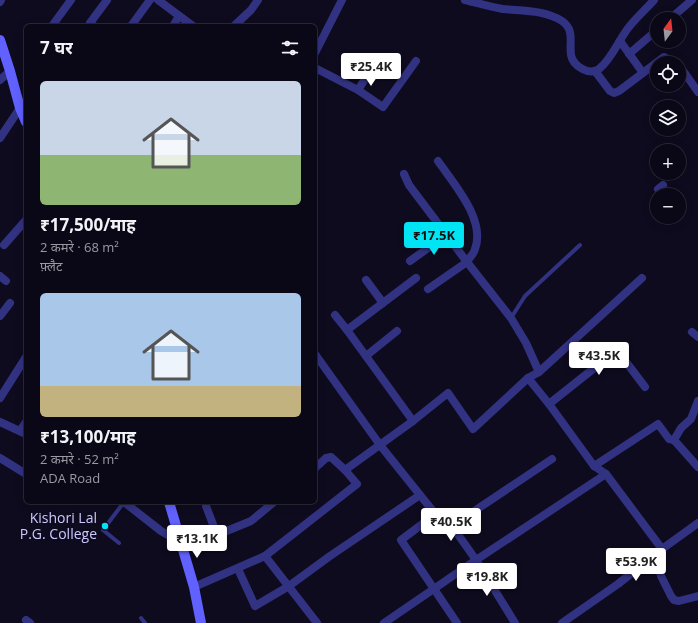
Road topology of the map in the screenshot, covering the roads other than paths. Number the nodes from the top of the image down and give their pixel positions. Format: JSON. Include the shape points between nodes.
{"nodes":[{"id":1,"x":71,"y":0,"type":"edge"},
{"id":2,"x":107,"y":0,"type":"edge"},
{"id":3,"x":150,"y":0,"type":"edge"},
{"id":4,"x":158,"y":0,"type":"edge"},
{"id":5,"x":258,"y":0,"type":"edge"},
{"id":6,"x":341,"y":0,"type":"edge"},
{"id":7,"x":465,"y":0,"type":"edge"},
{"id":8,"x":654,"y":0,"type":"edge"},
{"id":9,"x":689,"y":1,"type":"edge"},
{"id":10,"x":677,"y":12,"type":"edge"},
{"id":11,"x":179,"y":16,"type":"junction"},
{"id":12,"x":53,"y":24,"type":"edge"},
{"id":13,"x":92,"y":24,"type":"edge"},
{"id":14,"x":132,"y":24,"type":"edge"},
{"id":15,"x":174,"y":24,"type":"edge"},
{"id":16,"x":190,"y":24,"type":"edge"},
{"id":17,"x":236,"y":24,"type":"edge"},
{"id":18,"x":650,"y":36,"type":"edge"},
{"id":19,"x":0,"y":40,"type":"edge"},
{"id":20,"x":620,"y":41,"type":"junction"},
{"id":21,"x":317,"y":50,"type":"edge"},
{"id":22,"x":630,"y":54,"type":"junction"},
{"id":23,"x":416,"y":61,"type":"dead end"},
{"id":24,"x":372,"y":68,"type":"dead end"},
{"id":25,"x":650,"y":68,"type":"edge"},
{"id":26,"x":317,"y":69,"type":"edge"},
{"id":27,"x":10,"y":71,"type":"junction"},
{"id":28,"x":595,"y":71,"type":"junction"},
{"id":29,"x":643,"y":73,"type":"junction"},
{"id":30,"x":686,"y":75,"type":"edge"},
{"id":31,"x":0,"y":80,"type":"edge"},
{"id":32,"x":358,"y":90,"type":"junction"},
{"id":33,"x":698,"y":92,"type":"edge"},
{"id":34,"x":20,"y":108,"type":"junction"},
{"id":35,"x":24,"y":117,"type":"edge"},
{"id":36,"x":0,"y":138,"type":"edge"},
{"id":37,"x":438,"y":161,"type":"dead end"},
{"id":38,"x":404,"y":174,"type":"dead end"},
{"id":39,"x":24,"y":222,"type":"edge"},
{"id":40,"x":446,"y":235,"type":"junction"},
{"id":41,"x":4,"y":245,"type":"dead end"},
{"id":42,"x":580,"y":245,"type":"dead end"},
{"id":43,"x":410,"y":261,"type":"dead end"},
{"id":44,"x":467,"y":262,"type":"junction"},
{"id":45,"x":416,"y":278,"type":"dead end"},
{"id":46,"x":642,"y":278,"type":"dead end"},
{"id":47,"x":366,"y":280,"type":"dead end"},
{"id":48,"x":428,"y":289,"type":"dead end"},
{"id":49,"x":10,"y":303,"type":"dead end"},
{"id":50,"x":383,"y":303,"type":"junction"},
{"id":51,"x":335,"y":315,"type":"dead end"},
{"id":52,"x":0,"y":316,"type":"edge"},
{"id":53,"x":511,"y":318,"type":"junction"},
{"id":54,"x":347,"y":330,"type":"junction"},
{"id":55,"x":397,"y":331,"type":"dead end"},
{"id":56,"x":366,"y":356,"type":"junction"},
{"id":57,"x":317,"y":357,"type":"edge"},
{"id":58,"x":24,"y":360,"type":"edge"},
{"id":59,"x":539,"y":372,"type":"junction"},
{"id":60,"x":528,"y":378,"type":"junction"},
{"id":61,"x":645,"y":387,"type":"dead end"},
{"id":62,"x":0,"y":398,"type":"edge"},
{"id":63,"x":698,"y":401,"type":"edge"},
{"id":64,"x":549,"y":404,"type":"junction"},
{"id":65,"x":413,"y":421,"type":"junction"},
{"id":66,"x":0,"y":422,"type":"edge"},
{"id":67,"x":23,"y":433,"type":"edge"},
{"id":68,"x":674,"y":440,"type":"junction"},
{"id":69,"x":380,"y":445,"type":"junction"},
{"id":70,"x":0,"y":458,"type":"edge"},
{"id":71,"x":552,"y":459,"type":"dead end"},
{"id":72,"x":317,"y":466,"type":"edge"},
{"id":73,"x":594,"y":466,"type":"junction"},
{"id":74,"x":698,"y":467,"type":"edge"},
{"id":75,"x":24,"y":470,"type":"edge"},
{"id":76,"x":345,"y":470,"type":"junction"},
{"id":77,"x":606,"y":474,"type":"junction"},
{"id":78,"x":420,"y":495,"type":"junction"},
{"id":79,"x":122,"y":504,"type":"edge"},
{"id":80,"x":126,"y":504,"type":"edge"},
{"id":81,"x":170,"y":504,"type":"edge"},
{"id":82,"x":272,"y":504,"type":"edge"},
{"id":83,"x":206,"y":506,"type":"dead end"},
{"id":84,"x":433,"y":514,"type":"junction"},
{"id":85,"x":698,"y":523,"type":"edge"},
{"id":86,"x":452,"y":526,"type":"junction"},
{"id":87,"x":217,"y":535,"type":"junction"},
{"id":88,"x":119,"y":543,"type":"dead end"},
{"id":89,"x":181,"y":545,"type":"junction"},
{"id":90,"x":662,"y":549,"type":"junction"},
{"id":91,"x":265,"y":556,"type":"junction"},
{"id":92,"x":476,"y":560,"type":"junction"},
{"id":93,"x":238,"y":568,"type":"junction"},
{"id":94,"x":289,"y":586,"type":"junction"},
{"id":95,"x":194,"y":587,"type":"junction"},
{"id":96,"x":434,"y":590,"type":"junction"},
{"id":97,"x":698,"y":596,"type":"edge"},
{"id":98,"x":141,"y":618,"type":"dead end"},
{"id":99,"x":145,"y":623,"type":"edge"},
{"id":100,"x":201,"y":623,"type":"edge"},
{"id":101,"x":317,"y":623,"type":"edge"},
{"id":102,"x":384,"y":623,"type":"edge"},
{"id":103,"x":457,"y":623,"type":"edge"},
{"id":104,"x":515,"y":623,"type":"edge"},
{"id":105,"x":562,"y":623,"type":"edge"}],
"edges":[{"from":1,"to":12,"type":"street"},
{"from":2,"to":13,"type":"street","via":[[90,22]]},
{"from":3,"to":14,"type":"street"},
{"from":4,"to":11,"type":"street"},
{"from":5,"to":17,"type":"street"},
{"from":6,"to":21,"type":"street"},
{"from":7,"to":28,"type":"street","via":[[549,14],[562,21],[570,31],[571,55],[575,63],[585,70]]},
{"from":8,"to":20,"type":"street","via":[[629,27]]},
{"from":9,"to":10,"type":"street"},
{"from":11,"to":15,"type":"street"},
{"from":11,"to":16,"type":"street"},
{"from":18,"to":22,"type":"street"},
{"from":19,"to":27,"type":"street"},
{"from":20,"to":22,"type":"street"},
{"from":20,"to":28,"type":"street","via":[[606,62]]},
{"from":22,"to":29,"type":"street"},
{"from":23,"to":32,"type":"street","via":[[383,107]]},
{"from":24,"to":32,"type":"street"},
{"from":25,"to":29,"type":"street"},
{"from":26,"to":32,"type":"street"},
{"from":27,"to":31,"type":"street"},
{"from":27,"to":34,"type":"street"},
{"from":28,"to":29,"type":"street","via":[[614,93]]},
{"from":30,"to":33,"type":"street"},
{"from":34,"to":35,"type":"street"},
{"from":34,"to":36,"type":"street"},
{"from":37,"to":44,"type":"street","via":[[475,220],[478,236],[475,250]]},
{"from":38,"to":40,"type":"street","via":[[409,185]]},
{"from":39,"to":41,"type":"street"},
{"from":40,"to":43,"type":"street"},
{"from":40,"to":44,"type":"street"},
{"from":42,"to":53,"type":"lane","via":[[525,296]]},
{"from":44,"to":48,"type":"street"},
{"from":44,"to":53,"type":"street"},
{"from":45,"to":50,"type":"street"},
{"from":46,"to":59,"type":"street"},
{"from":47,"to":50,"type":"street"},
{"from":49,"to":52,"type":"street"},
{"from":50,"to":54,"type":"street"},
{"from":51,"to":54,"type":"street"},
{"from":53,"to":59,"type":"street"},
{"from":54,"to":56,"type":"street"},
{"from":55,"to":56,"type":"street"},
{"from":56,"to":65,"type":"street"},
{"from":57,"to":69,"type":"street"},
{"from":58,"to":62,"type":"street"},
{"from":59,"to":60,"type":"street"},
{"from":60,"to":64,"type":"street"},
{"from":60,"to":65,"type":"street","via":[[473,429],[448,393]]},
{"from":61,"to":64,"type":"street","via":[[617,350]]},
{"from":63,"to":68,"type":"street","via":[[691,419],[681,428]]},
{"from":64,"to":73,"type":"street"},
{"from":65,"to":69,"type":"street"},
{"from":66,"to":67,"type":"street"},
{"from":68,"to":73,"type":"street","via":[[669,439],[658,424]]},
{"from":68,"to":74,"type":"street"},
{"from":69,"to":76,"type":"street"},
{"from":69,"to":78,"type":"street"},
{"from":70,"to":75,"type":"street"},
{"from":71,"to":86,"type":"street"},
{"from":72,"to":76,"type":"street","via":[[331,457]]},
{"from":73,"to":77,"type":"street"},
{"from":76,"to":91,"type":"street","via":[[357,484]]},
{"from":77,"to":90,"type":"street"},
{"from":77,"to":92,"type":"street"},
{"from":78,"to":84,"type":"street"},
{"from":78,"to":94,"type":"street"},
{"from":79,"to":88,"type":"lane","via":[[103,530]]},
{"from":80,"to":89,"type":"street"},
{"from":81,"to":89,"type":"street"},
{"from":82,"to":87,"type":"street","via":[[251,521]]},
{"from":83,"to":87,"type":"street"},
{"from":84,"to":86,"type":"street","via":[[444,518]]},
{"from":84,"to":96,"type":"street","via":[[401,540]]},
{"from":85,"to":90,"type":"street"},
{"from":86,"to":92,"type":"street"},
{"from":87,"to":89,"type":"street"},
{"from":89,"to":95,"type":"street"},
{"from":90,"to":97,"type":"street","via":[[658,568],[674,600]]},
{"from":90,"to":105,"type":"street"},
{"from":91,"to":93,"type":"street"},
{"from":91,"to":94,"type":"street"},
{"from":92,"to":96,"type":"street"},
{"from":92,"to":104,"type":"street"},
{"from":93,"to":94,"type":"street","via":[[255,606]]},
{"from":93,"to":95,"type":"street"},
{"from":94,"to":101,"type":"street"},
{"from":95,"to":100,"type":"street"},
{"from":96,"to":102,"type":"street"},
{"from":96,"to":103,"type":"street"},
{"from":98,"to":99,"type":"lane"}]}
